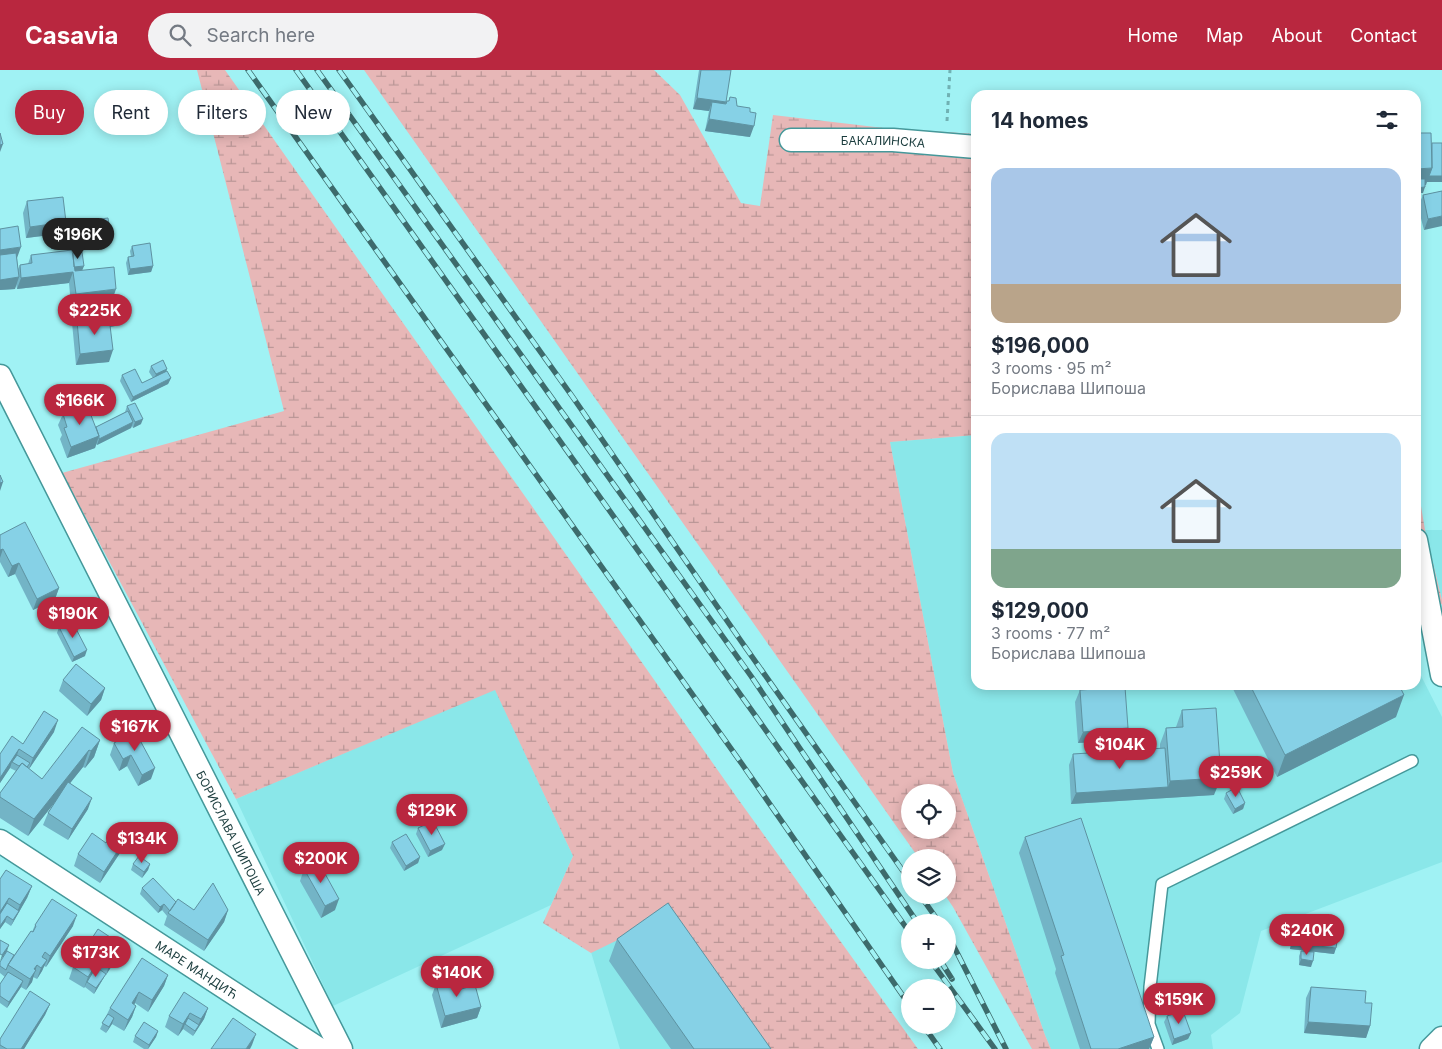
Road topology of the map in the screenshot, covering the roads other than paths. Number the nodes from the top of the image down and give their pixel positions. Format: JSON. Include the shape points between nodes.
{"nodes":[{"id":1,"x":791,"y":140,"type":"dead end"},
{"id":2,"x":971,"y":146,"type":"edge"},
{"id":3,"x":0,"y":376,"type":"edge"},
{"id":4,"x":1421,"y":566,"type":"edge"},
{"id":5,"x":1442,"y":675,"type":"edge"},
{"id":6,"x":1412,"y":761,"type":"dead end"},
{"id":7,"x":0,"y":840,"type":"edge"},
{"id":8,"x":1442,"y":1038,"type":"edge"},
{"id":9,"x":319,"y":1049,"type":"edge"},
{"id":10,"x":341,"y":1049,"type":"edge"},
{"id":11,"x":1158,"y":1049,"type":"edge"},
{"id":12,"x":1431,"y":1049,"type":"edge"}],
"edges":[{"from":1,"to":2,"type":"street","name":"БАКАЛИНСКА","via":[[893,140]]},
{"from":3,"to":10,"type":"street","name":"БОРИСЛАВА ШИПОША"},
{"from":4,"to":5,"type":"street"},
{"from":6,"to":11,"type":"lane","via":[[1162,884],[1150,986],[1149,1024]]},
{"from":7,"to":9,"type":"street","name":"МАРЕ МАНДИЋ"},
{"from":8,"to":12,"type":"street"}]}
